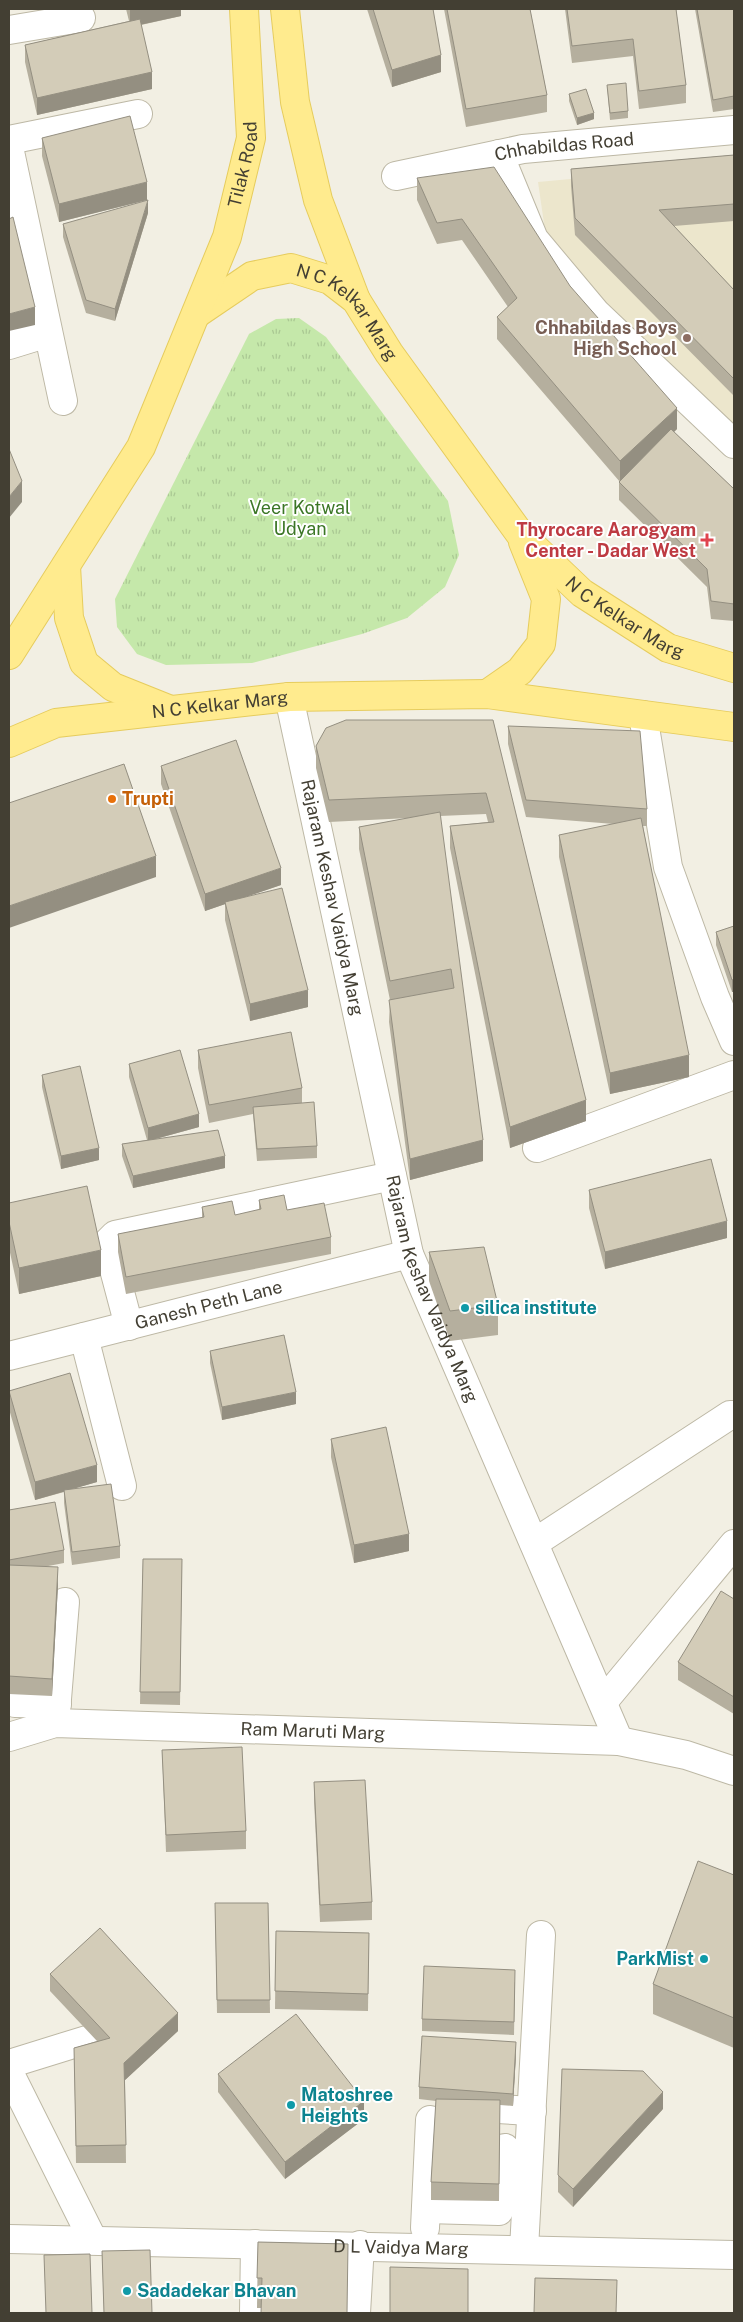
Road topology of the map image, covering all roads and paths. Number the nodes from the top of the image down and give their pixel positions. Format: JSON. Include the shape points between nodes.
{"nodes":[{"id":1,"x":244,"y":9,"type":"edge"},
{"id":2,"x":285,"y":9,"type":"edge"},
{"id":3,"x":81,"y":18,"type":"dead end"},
{"id":4,"x":9,"y":30,"type":"edge"},
{"id":5,"x":138,"y":114,"type":"dead end"},
{"id":6,"x":734,"y":130,"type":"edge"},
{"id":7,"x":9,"y":140,"type":"edge"},
{"id":8,"x":9,"y":147,"type":"edge"},
{"id":9,"x":499,"y":154,"type":"junction"},
{"id":10,"x":396,"y":176,"type":"dead end"},
{"id":11,"x":356,"y":300,"type":"junction"},
{"id":12,"x":196,"y":314,"type":"junction"},
{"id":13,"x":48,"y":333,"type":"junction"},
{"id":14,"x":9,"y":345,"type":"edge"},
{"id":15,"x":63,"y":401,"type":"dead end"},
{"id":16,"x":734,"y":444,"type":"edge"},
{"id":17,"x":520,"y":534,"type":"junction"},
{"id":18,"x":66,"y":566,"type":"junction"},
{"id":19,"x":9,"y":655,"type":"edge"},
{"id":20,"x":734,"y":668,"type":"edge"},
{"id":21,"x":487,"y":694,"type":"junction"},
{"id":22,"x":289,"y":697,"type":"junction"},
{"id":23,"x":172,"y":710,"type":"junction"},
{"id":24,"x":643,"y":715,"type":"junction"},
{"id":25,"x":734,"y":727,"type":"edge"},
{"id":26,"x":9,"y":743,"type":"edge"},
{"id":27,"x":734,"y":1041,"type":"edge"},
{"id":28,"x":734,"y":1075,"type":"edge"},
{"id":29,"x":537,"y":1148,"type":"dead end"},
{"id":30,"x":392,"y":1176,"type":"junction"},
{"id":31,"x":409,"y":1254,"type":"junction"},
{"id":32,"x":128,"y":1326,"type":"junction"},
{"id":33,"x":84,"y":1337,"type":"junction"},
{"id":34,"x":9,"y":1356,"type":"edge"},
{"id":35,"x":734,"y":1415,"type":"edge"},
{"id":36,"x":122,"y":1486,"type":"dead end"},
{"id":37,"x":534,"y":1543,"type":"junction"},
{"id":38,"x":734,"y":1544,"type":"edge"},
{"id":39,"x":65,"y":1602,"type":"dead end"},
{"id":40,"x":603,"y":1702,"type":"junction"},
{"id":41,"x":15,"y":1703,"type":"dead end"},
{"id":42,"x":56,"y":1714,"type":"junction"},
{"id":43,"x":9,"y":1737,"type":"edge"},
{"id":44,"x":619,"y":1740,"type":"junction"},
{"id":45,"x":734,"y":1771,"type":"edge"},
{"id":46,"x":541,"y":1935,"type":"dead end"},
{"id":47,"x":93,"y":2038,"type":"edge"},
{"id":48,"x":9,"y":2064,"type":"edge"},
{"id":49,"x":9,"y":2072,"type":"edge"},
{"id":50,"x":532,"y":2111,"type":"junction"},
{"id":51,"x":505,"y":2148,"type":"dead end"},
{"id":52,"x":435,"y":2210,"type":"junction"},
{"id":53,"x":9,"y":2239,"type":"edge"},
{"id":54,"x":93,"y":2240,"type":"junction"},
{"id":55,"x":255,"y":2244,"type":"junction"},
{"id":56,"x":360,"y":2245,"type":"junction"},
{"id":57,"x":434,"y":2247,"type":"junction"},
{"id":58,"x":524,"y":2249,"type":"junction"},
{"id":59,"x":734,"y":2255,"type":"edge"},
{"id":60,"x":254,"y":2313,"type":"edge"},
{"id":61,"x":356,"y":2313,"type":"edge"}],
"edges":[{"from":1,"to":12,"type":"main road","name":"Tilak Road","via":[[251,138],[228,237]]},
{"from":2,"to":11,"type":"main road","via":[[296,102],[318,200]]},
{"from":3,"to":4,"type":"street"},
{"from":5,"to":7,"type":"street"},
{"from":6,"to":9,"type":"street","name":"Chhabildas Road","via":[[523,149]]},
{"from":8,"to":13,"type":"street"},
{"from":9,"to":10,"type":"street","name":"Chhabildas Road"},
{"from":9,"to":16,"type":"street","via":[[534,239],[596,313]]},
{"from":11,"to":12,"type":"main road","name":"N C Kelkar Marg","via":[[330,280],[291,268],[252,276]]},
{"from":11,"to":17,"type":"main road","name":"N C Kelkar Marg","via":[[389,353]]},
{"from":12,"to":18,"type":"main road","via":[[141,447]]},
{"from":13,"to":14,"type":"street"},
{"from":13,"to":15,"type":"street"},
{"from":17,"to":20,"type":"main road","name":"N C Kelkar Marg","via":[[582,593],[660,643]]},
{"from":17,"to":21,"type":"main road","via":[[546,599],[541,644],[520,672]]},
{"from":18,"to":19,"type":"main road"},
{"from":18,"to":23,"type":"main road","via":[[69,618],[84,663],[113,687]]},
{"from":21,"to":22,"type":"main road","name":"N C Kelkar Marg"},
{"from":21,"to":24,"type":"main road","name":"N C Kelkar Marg"},
{"from":22,"to":23,"type":"main road","name":"N C Kelkar Marg"},
{"from":22,"to":30,"type":"street","name":"Rajaram Keshav Vaidya Marg"},
{"from":23,"to":26,"type":"main road","name":"N C Kelkar Marg","via":[[56,723]]},
{"from":24,"to":25,"type":"main road","name":"N C Kelkar Marg"},
{"from":24,"to":27,"type":"street","via":[[668,867]]},
{"from":28,"to":29,"type":"street"},
{"from":30,"to":31,"type":"street","name":"Rajaram Keshav Vaidya Marg"},
{"from":30,"to":32,"type":"street","via":[[115,1235],[107,1243]]},
{"from":31,"to":32,"type":"street","name":"Ganesh Peth Lane"},
{"from":31,"to":37,"type":"street","name":"Rajaram Keshav Vaidya Marg"},
{"from":32,"to":33,"type":"street","name":"Ganesh Peth Lane"},
{"from":33,"to":34,"type":"street","name":"Ganesh Peth Lane"},
{"from":33,"to":36,"type":"street"},
{"from":35,"to":37,"type":"street"},
{"from":37,"to":40,"type":"street","name":"Rajaram Keshav Vaidya Marg"},
{"from":38,"to":40,"type":"street"},
{"from":39,"to":42,"type":"street"},
{"from":40,"to":44,"type":"street","name":"Rajaram Keshav Vaidya Marg"},
{"from":41,"to":42,"type":"street"},
{"from":42,"to":43,"type":"street","name":"Ram Maruti Marg"},
{"from":42,"to":44,"type":"street","name":"Ram Maruti Marg","via":[[160,1716]]},
{"from":44,"to":45,"type":"street","via":[[686,1754]]},
{"from":46,"to":50,"type":"street","via":[[526,2013]]},
{"from":47,"to":48,"type":"street"},
{"from":49,"to":54,"type":"street"},
{"from":50,"to":52,"type":"street","via":[[432,2113]]},
{"from":50,"to":58,"type":"street"},
{"from":51,"to":52,"type":"street","via":[[499,2211]]},
{"from":52,"to":57,"type":"street"},
{"from":53,"to":54,"type":"street","name":"D L Vaidya Marg"},
{"from":54,"to":55,"type":"street","name":"D L Vaidya Marg"},
{"from":55,"to":56,"type":"street","name":"D L Vaidya Marg"},
{"from":55,"to":60,"type":"street"},
{"from":56,"to":57,"type":"street","name":"D L Vaidya Marg"},
{"from":56,"to":61,"type":"street"},
{"from":57,"to":58,"type":"street","name":"D L Vaidya Marg"},
{"from":58,"to":59,"type":"street","name":"D L Vaidya Marg"}]}
